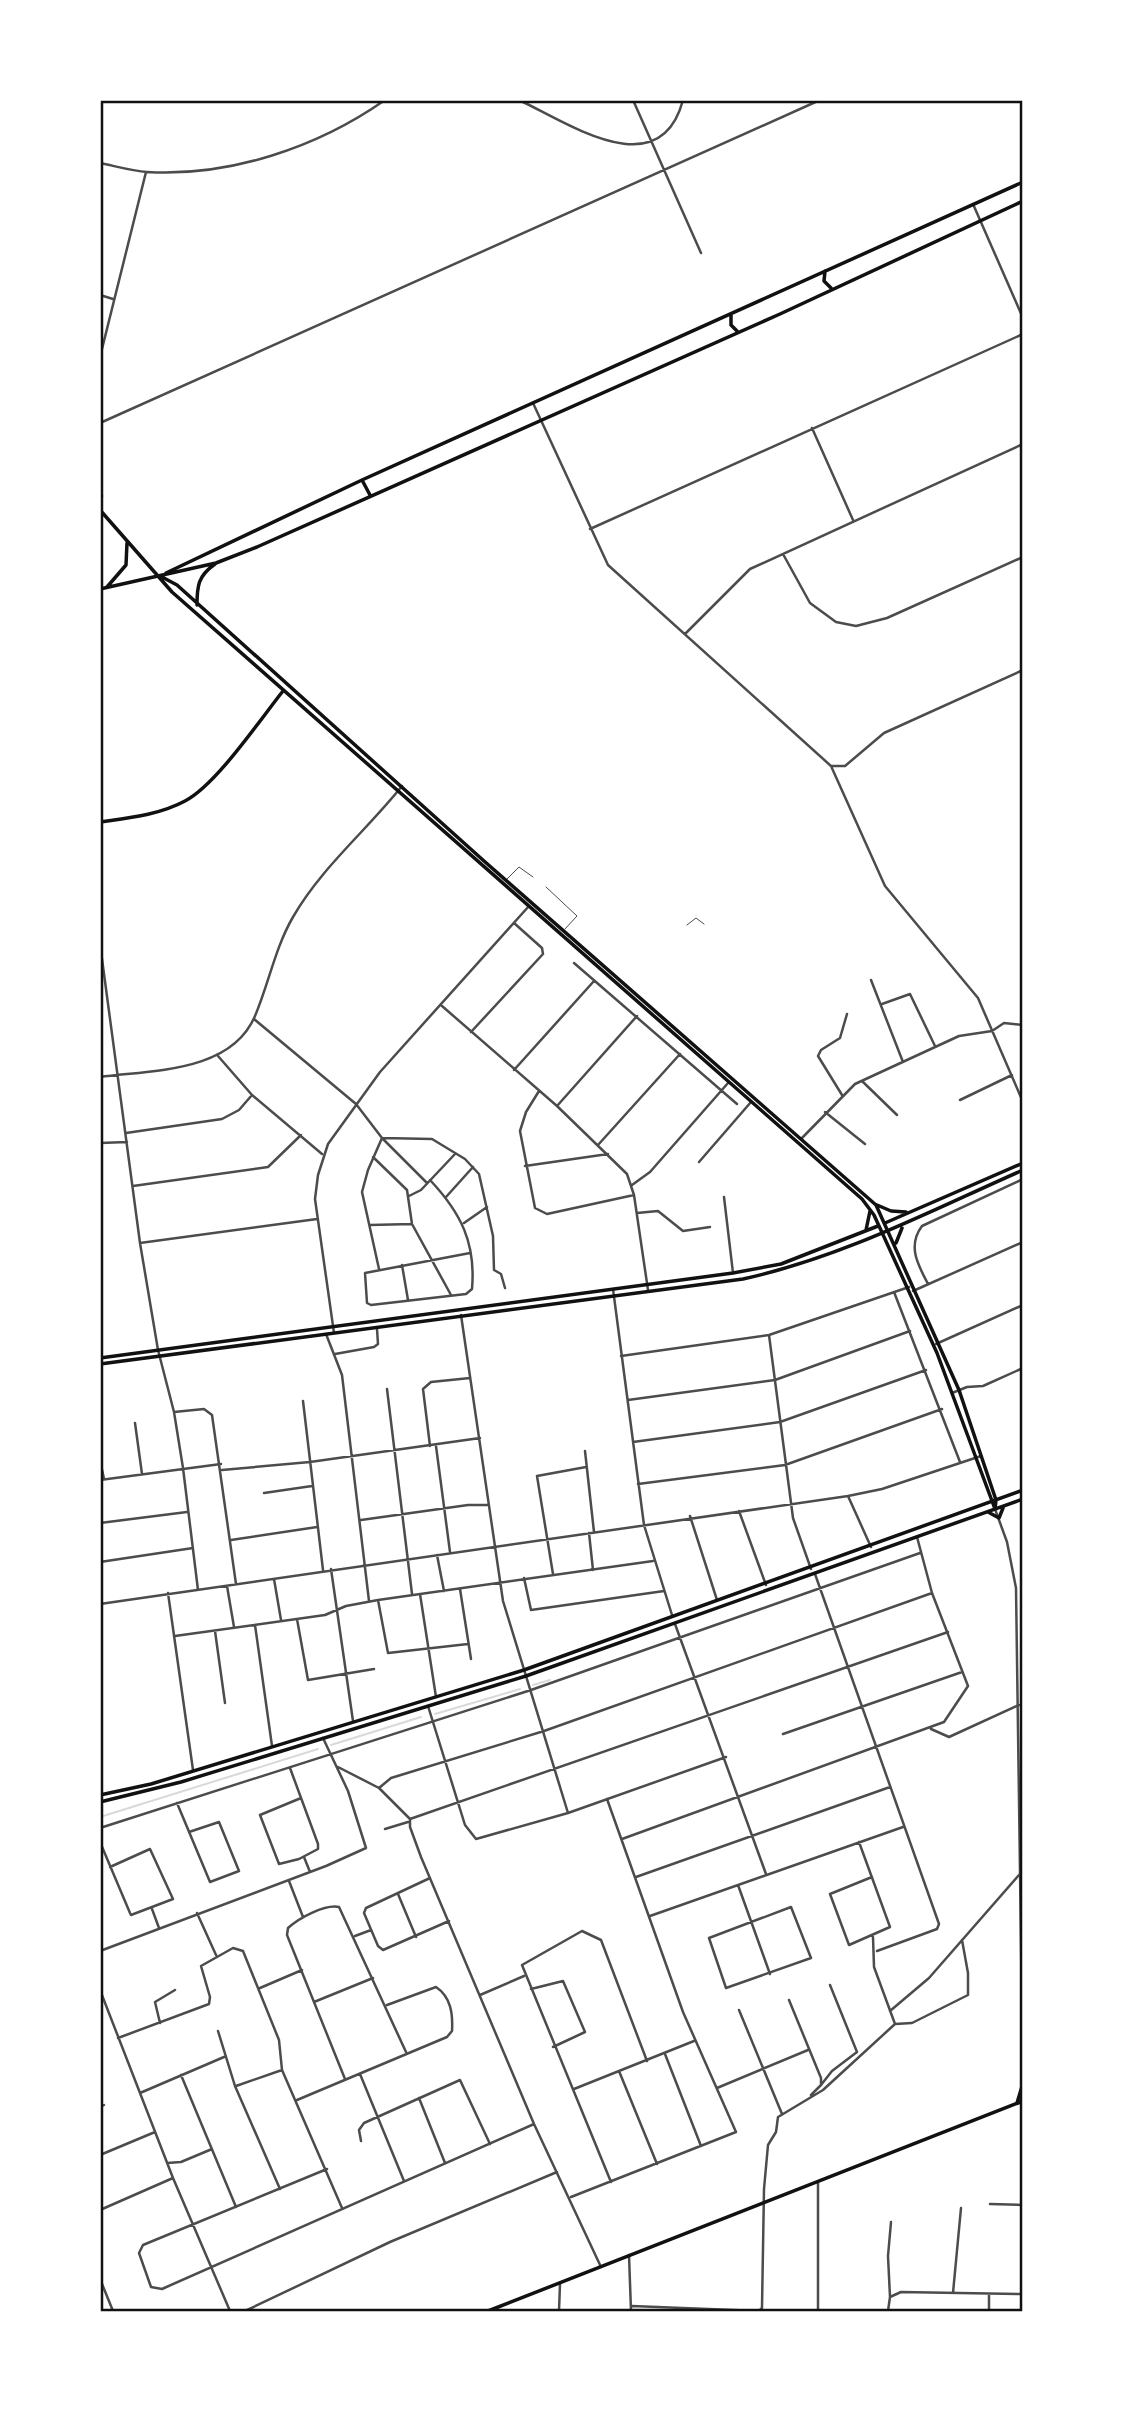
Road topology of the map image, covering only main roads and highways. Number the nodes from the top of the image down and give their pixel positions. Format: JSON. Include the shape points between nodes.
{"nodes":[{"id":1,"x":1023,"y":182,"type":"edge"},
{"id":2,"x":1023,"y":201,"type":"edge"},
{"id":3,"x":825,"y":271,"type":"junction"},
{"id":4,"x":817,"y":274,"type":"junction"},
{"id":5,"x":831,"y":288,"type":"junction"},
{"id":6,"x":824,"y":292,"type":"junction"},
{"id":7,"x":732,"y":314,"type":"junction"},
{"id":8,"x":724,"y":318,"type":"junction"},
{"id":9,"x":738,"y":332,"type":"junction"},
{"id":10,"x":730,"y":335,"type":"junction"},
{"id":11,"x":362,"y":480,"type":"junction"},
{"id":12,"x":370,"y":495,"type":"junction"},
{"id":13,"x":100,"y":510,"type":"edge"},
{"id":14,"x":127,"y":541,"type":"junction"},
{"id":15,"x":216,"y":563,"type":"junction"},
{"id":16,"x":160,"y":576,"type":"junction"},
{"id":17,"x":102,"y":589,"type":"edge"},
{"id":18,"x":197,"y":606,"type":"junction"},
{"id":19,"x":287,"y":686,"type":"junction"},
{"id":20,"x":283,"y":691,"type":"junction"},
{"id":21,"x":100,"y":822,"type":"edge"},
{"id":22,"x":530,"y":905,"type":"junction"},
{"id":23,"x":562,"y":933,"type":"junction"},
{"id":24,"x":799,"y":1140,"type":"junction"},
{"id":25,"x":1023,"y":1163,"type":"edge"},
{"id":26,"x":1023,"y":1170,"type":"edge"},
{"id":27,"x":873,"y":1201,"type":"junction"},
{"id":28,"x":868,"y":1206,"type":"junction"},
{"id":29,"x":911,"y":1211,"type":"junction"},
{"id":30,"x":885,"y":1223,"type":"junction"},
{"id":31,"x":906,"y":1224,"type":"junction"},
{"id":32,"x":879,"y":1226,"type":"junction"},
{"id":33,"x":890,"y":1232,"type":"junction"},
{"id":34,"x":861,"y":1234,"type":"junction"},
{"id":35,"x":883,"y":1235,"type":"junction"},
{"id":36,"x":871,"y":1240,"type":"junction"},
{"id":37,"x":896,"y":1247,"type":"junction"},
{"id":38,"x":889,"y":1248,"type":"junction"},
{"id":39,"x":648,"y":1287,"type":"junction"},
{"id":40,"x":912,"y":1289,"type":"junction"},
{"id":41,"x":100,"y":1358,"type":"edge"},
{"id":42,"x":100,"y":1364,"type":"edge"},
{"id":43,"x":991,"y":1485,"type":"junction"},
{"id":44,"x":986,"y":1490,"type":"junction"},
{"id":45,"x":1023,"y":1490,"type":"edge"},
{"id":46,"x":1004,"y":1497,"type":"junction"},
{"id":47,"x":1023,"y":1499,"type":"edge"},
{"id":48,"x":996,"y":1500,"type":"junction"},
{"id":49,"x":990,"y":1502,"type":"junction"},
{"id":50,"x":983,"y":1505,"type":"junction"},
{"id":51,"x":1004,"y":1506,"type":"junction"},
{"id":52,"x":995,"y":1509,"type":"junction"},
{"id":53,"x":987,"y":1512,"type":"junction"},
{"id":54,"x":525,"y":1673,"type":"junction"},
{"id":55,"x":100,"y":1795,"type":"edge"},
{"id":56,"x":100,"y":1802,"type":"edge"},
{"id":57,"x":1023,"y":2084,"type":"edge"},
{"id":58,"x":1023,"y":2101,"type":"edge"},
{"id":59,"x":1017,"y":2103,"type":"junction"},
{"id":60,"x":491,"y":2311,"type":"edge"}],
"edges":[{"from":1,"to":3,"type":"main road"},
{"from":2,"to":5,"type":"main road"},
{"from":3,"to":4,"type":"main road"},
{"from":3,"to":5,"type":"main road","via":[[824,281]]},
{"from":4,"to":6,"type":"main road","via":[[824,281]]},
{"from":4,"to":7,"type":"main road"},
{"from":5,"to":6,"type":"main road"},
{"from":6,"to":9,"type":"main road"},
{"from":7,"to":8,"type":"main road"},
{"from":7,"to":9,"type":"main road","via":[[731,325]]},
{"from":8,"to":10,"type":"main road","via":[[731,325]]},
{"from":8,"to":11,"type":"main road"},
{"from":9,"to":10,"type":"main road"},
{"from":10,"to":12,"type":"main road"},
{"from":11,"to":12,"type":"main road"},
{"from":11,"to":16,"type":"main road"},
{"from":12,"to":15,"type":"main road"},
{"from":13,"to":14,"type":"main road"},
{"from":14,"to":16,"type":"main road"},
{"from":14,"to":17,"type":"main road","via":[[126,565]]},
{"from":15,"to":16,"type":"main road"},
{"from":15,"to":18,"type":"main road","via":[[198,583]]},
{"from":16,"to":17,"type":"main road"},
{"from":16,"to":18,"type":"main road","via":[[177,585]]},
{"from":16,"to":20,"type":"main road"},
{"from":18,"to":19,"type":"main road"},
{"from":19,"to":20,"type":"main road"},
{"from":19,"to":22,"type":"main road"},
{"from":20,"to":21,"type":"main road","via":[[186,801]]},
{"from":20,"to":22,"type":"main road"},
{"from":22,"to":23,"type":"main road"},
{"from":23,"to":24,"type":"main road"},
{"from":23,"to":24,"type":"main road","via":[[728,1083]]},
{"from":24,"to":27,"type":"main road"},
{"from":24,"to":28,"type":"main road"},
{"from":25,"to":29,"type":"main road"},
{"from":26,"to":31,"type":"main road"},
{"from":27,"to":29,"type":"main road","via":[[891,1211]]},
{"from":27,"to":30,"type":"main road"},
{"from":28,"to":32,"type":"main road"},
{"from":28,"to":34,"type":"main road","via":[[870,1222]]},
{"from":29,"to":30,"type":"main road"},
{"from":30,"to":32,"type":"main road"},
{"from":30,"to":33,"type":"main road"},
{"from":31,"to":33,"type":"main road"},
{"from":31,"to":37,"type":"main road"},
{"from":32,"to":34,"type":"main road"},
{"from":32,"to":35,"type":"main road"},
{"from":33,"to":35,"type":"main road"},
{"from":33,"to":37,"type":"main road"},
{"from":34,"to":39,"type":"main road","via":[[781,1264]]},
{"from":35,"to":36,"type":"main road"},
{"from":35,"to":38,"type":"main road"},
{"from":36,"to":38,"type":"main road"},
{"from":36,"to":39,"type":"main road","via":[[743,1279]]},
{"from":37,"to":40,"type":"main road"},
{"from":38,"to":40,"type":"main road"},
{"from":39,"to":41,"type":"main road"},
{"from":39,"to":42,"type":"main road"},
{"from":40,"to":43,"type":"main road","via":[[959,1390]]},
{"from":40,"to":44,"type":"main road"},
{"from":43,"to":46,"type":"main road"},
{"from":43,"to":48,"type":"main road"},
{"from":44,"to":49,"type":"main road"},
{"from":44,"to":50,"type":"main road"},
{"from":45,"to":46,"type":"main road"},
{"from":46,"to":48,"type":"main road"},
{"from":47,"to":51,"type":"main road"},
{"from":48,"to":49,"type":"main road"},
{"from":48,"to":52,"type":"main road"},
{"from":49,"to":50,"type":"main road"},
{"from":49,"to":52,"type":"main road"},
{"from":50,"to":54,"type":"main road"},
{"from":51,"to":52,"type":"main road"},
{"from":51,"to":53,"type":"main road","via":[[999,1518]]},
{"from":52,"to":53,"type":"main road"},
{"from":53,"to":54,"type":"main road"},
{"from":54,"to":55,"type":"main road"},
{"from":54,"to":56,"type":"main road","via":[[181,1782]]},
{"from":57,"to":59,"type":"main road"},
{"from":58,"to":59,"type":"main road"},
{"from":59,"to":60,"type":"main road"}]}
